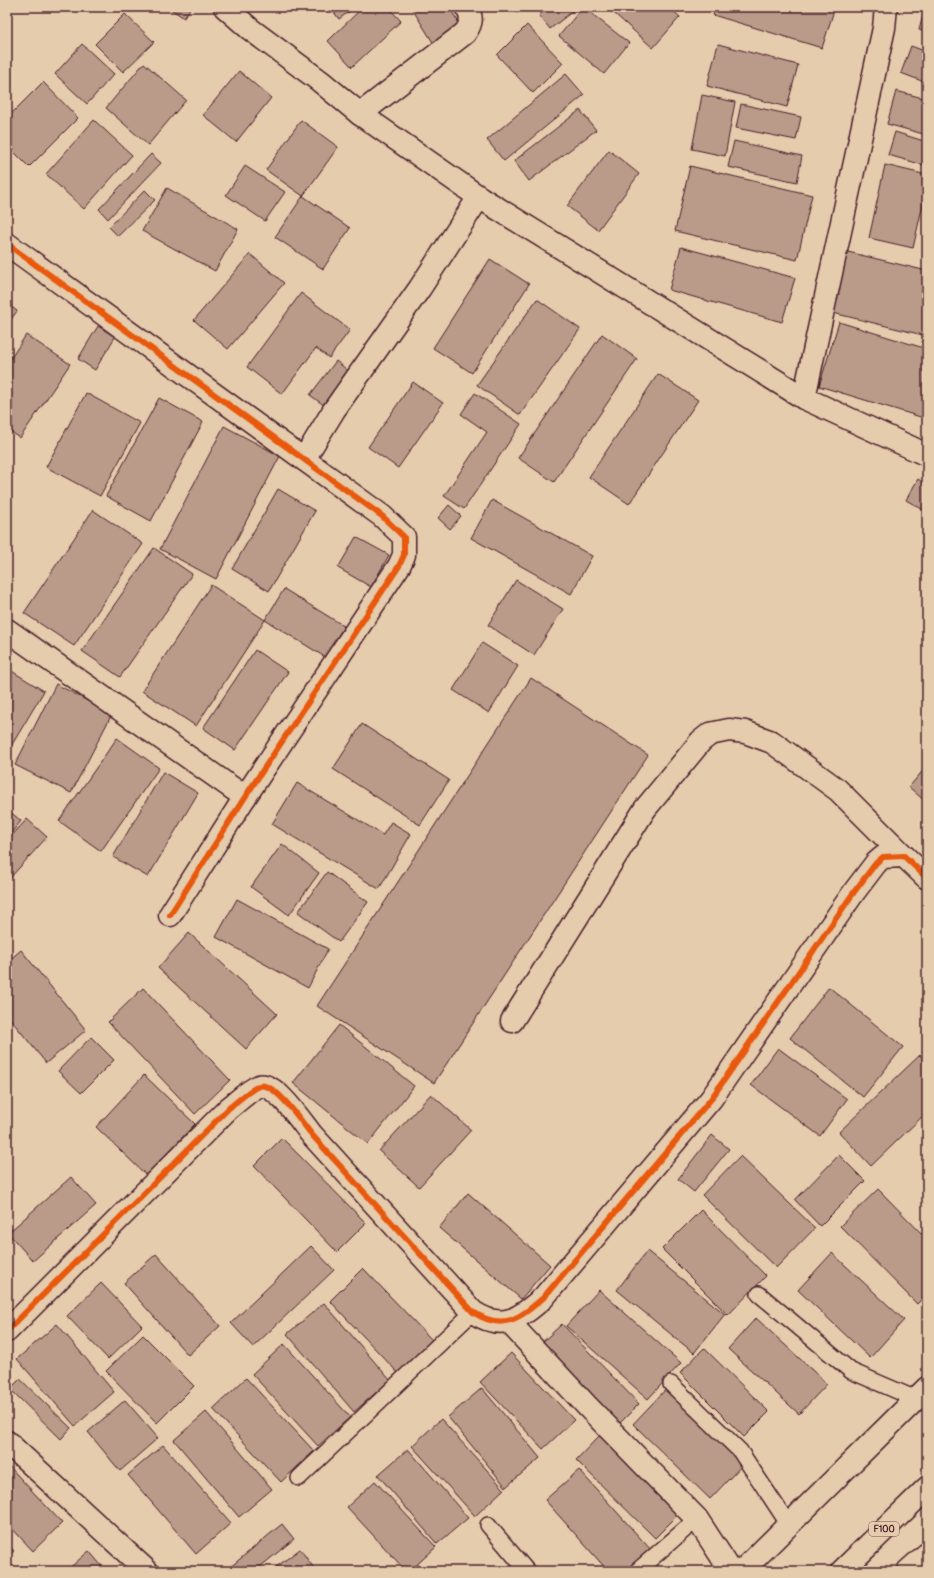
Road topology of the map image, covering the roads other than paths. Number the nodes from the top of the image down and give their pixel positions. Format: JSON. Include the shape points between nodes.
{"nodes":[{"id":1,"x":225,"y":7,"type":"edge"},
{"id":2,"x":466,"y":7,"type":"edge"},
{"id":3,"x":886,"y":7,"type":"edge"},
{"id":4,"x":360,"y":114,"type":"junction"},
{"id":5,"x":479,"y":197,"type":"junction"},
{"id":6,"x":7,"y":244,"type":"edge"},
{"id":7,"x":804,"y":398,"type":"junction"},
{"id":8,"x":927,"y":455,"type":"edge"},
{"id":9,"x":304,"y":459,"type":"junction"},
{"id":10,"x":7,"y":630,"type":"edge"},
{"id":11,"x":245,"y":797,"type":"junction"},
{"id":12,"x":904,"y":856,"type":"junction"},
{"id":13,"x":927,"y":878,"type":"edge"},
{"id":14,"x":170,"y":915,"type":"dead end"},
{"id":15,"x":512,"y":1021,"type":"dead end"},
{"id":16,"x":759,"y":1294,"type":"dead end"},
{"id":17,"x":473,"y":1312,"type":"junction"},
{"id":18,"x":509,"y":1322,"type":"junction"},
{"id":19,"x":7,"y":1331,"type":"edge"},
{"id":20,"x":671,"y":1384,"type":"dead end"},
{"id":21,"x":921,"y":1394,"type":"edge"},
{"id":22,"x":7,"y":1442,"type":"edge"},
{"id":23,"x":299,"y":1478,"type":"dead end"},
{"id":24,"x":927,"y":1488,"type":"edge"},
{"id":25,"x":697,"y":1519,"type":"junction"},
{"id":26,"x":488,"y":1525,"type":"dead end"},
{"id":27,"x":789,"y":1525,"type":"junction"},
{"id":28,"x":927,"y":1554,"type":"edge"},
{"id":29,"x":147,"y":1571,"type":"edge"},
{"id":30,"x":527,"y":1571,"type":"edge"},
{"id":31,"x":637,"y":1571,"type":"edge"},
{"id":32,"x":731,"y":1571,"type":"edge"},
{"id":33,"x":742,"y":1571,"type":"edge"},
{"id":34,"x":842,"y":1571,"type":"edge"},
{"id":35,"x":908,"y":1571,"type":"edge"}],
"edges":[{"from":1,"to":4,"type":"main road"},
{"from":2,"to":4,"type":"main road","via":[[470,13],[471,24],[465,33]]},
{"from":3,"to":7,"type":"main road","via":[[884,28]]},
{"from":4,"to":5,"type":"main road"},
{"from":5,"to":7,"type":"main road"},
{"from":5,"to":9,"type":"main road","via":[[420,288],[334,410]]},
{"from":6,"to":9,"type":"main road"},
{"from":7,"to":8,"type":"main road"},
{"from":9,"to":11,"type":"main road","via":[[400,532],[404,537],[404,555],[400,566]]},
{"from":10,"to":11,"type":"main road"},
{"from":11,"to":14,"type":"main road"},
{"from":12,"to":13,"type":"main road"},
{"from":12,"to":15,"type":"main road","via":[[838,790],[772,742],[746,732],[720,731],[710,734],[701,741],[645,809]]},
{"from":12,"to":18,"type":"main road","via":[[882,857],[876,863],[711,1099],[543,1298],[523,1315]]},
{"from":16,"to":21,"type":"lane","via":[[851,1371]]},
{"from":17,"to":18,"type":"main road","via":[[488,1320]]},
{"from":17,"to":19,"type":"main road","via":[[312,1135],[288,1104],[269,1087],[263,1086],[253,1090],[229,1108]]},
{"from":17,"to":23,"type":"lane"},
{"from":18,"to":25,"type":"main road"},
{"from":20,"to":27,"type":"lane","via":[[740,1451]]},
{"from":21,"to":27,"type":"main road"},
{"from":22,"to":29,"type":"main road"},
{"from":24,"to":34,"type":"main road","number":"F100"},
{"from":25,"to":31,"type":"lane"},
{"from":25,"to":32,"type":"main road"},
{"from":26,"to":30,"type":"lane"},
{"from":27,"to":33,"type":"main road"},
{"from":28,"to":35,"type":"main road"}]}
